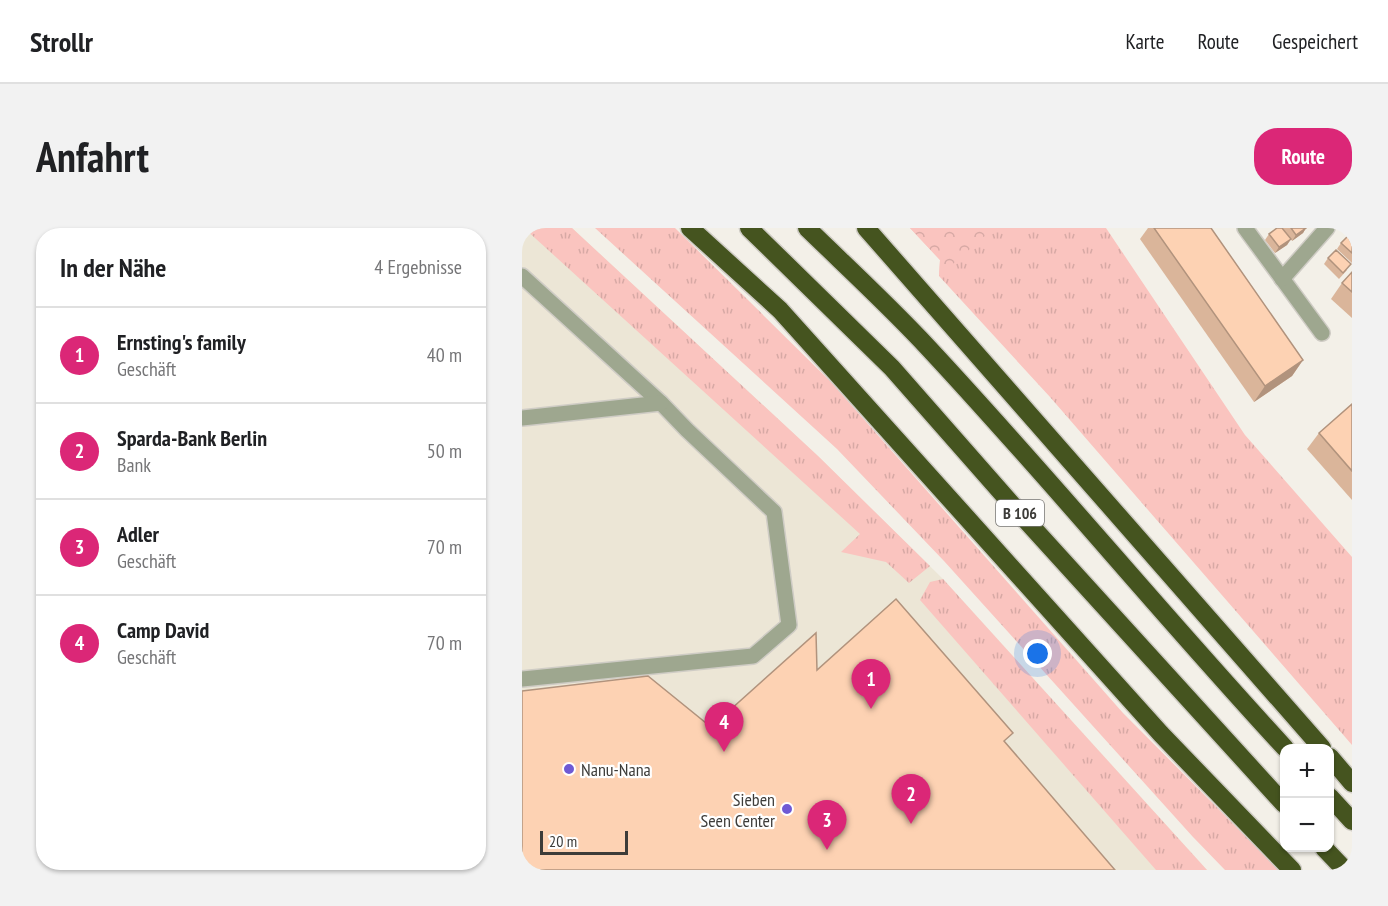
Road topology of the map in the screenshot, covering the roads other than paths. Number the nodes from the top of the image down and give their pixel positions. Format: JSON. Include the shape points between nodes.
{"nodes":[{"id":1,"x":690,"y":228,"type":"edge"},
{"id":2,"x":749,"y":228,"type":"edge"},
{"id":3,"x":807,"y":228,"type":"edge"},
{"id":4,"x":866,"y":228,"type":"edge"},
{"id":5,"x":1245,"y":228,"type":"edge"},
{"id":6,"x":1327,"y":228,"type":"edge"},
{"id":7,"x":522,"y":276,"type":"edge"},
{"id":8,"x":1282,"y":279,"type":"junction"},
{"id":9,"x":1322,"y":333,"type":"dead end"},
{"id":10,"x":661,"y":403,"type":"junction"},
{"id":11,"x":522,"y":418,"type":"edge"},
{"id":12,"x":522,"y":679,"type":"edge"},
{"id":13,"x":1281,"y":744,"type":"edge"},
{"id":14,"x":1318,"y":744,"type":"edge"},
{"id":15,"x":1334,"y":763,"type":"edge"},
{"id":16,"x":1352,"y":783,"type":"edge"},
{"id":17,"x":1330,"y":798,"type":"edge"},
{"id":18,"x":1280,"y":800,"type":"edge"},
{"id":19,"x":1352,"y":821,"type":"edge"},
{"id":20,"x":1328,"y":852,"type":"edge"},
{"id":21,"x":1292,"y":870,"type":"edge"},
{"id":22,"x":1345,"y":870,"type":"edge"}],
"edges":[{"from":1,"to":21,"type":"highway","via":[[780,310],[1161,734]]},
{"from":2,"to":18,"type":"highway","number":"B 106","via":[[892,368]]},
{"from":3,"to":13,"type":"highway","number":"B 106","via":[[919,337]]},
{"from":4,"to":14,"type":"highway"},
{"from":5,"to":8,"type":"lane"},
{"from":6,"to":8,"type":"lane"},
{"from":7,"to":10,"type":"lane"},
{"from":8,"to":9,"type":"lane"},
{"from":10,"to":11,"type":"lane"},
{"from":10,"to":12,"type":"lane","via":[[774,512],[789,625],[753,656]]},
{"from":15,"to":16,"type":"highway"},
{"from":17,"to":19,"type":"highway"},
{"from":20,"to":22,"type":"highway"}]}
